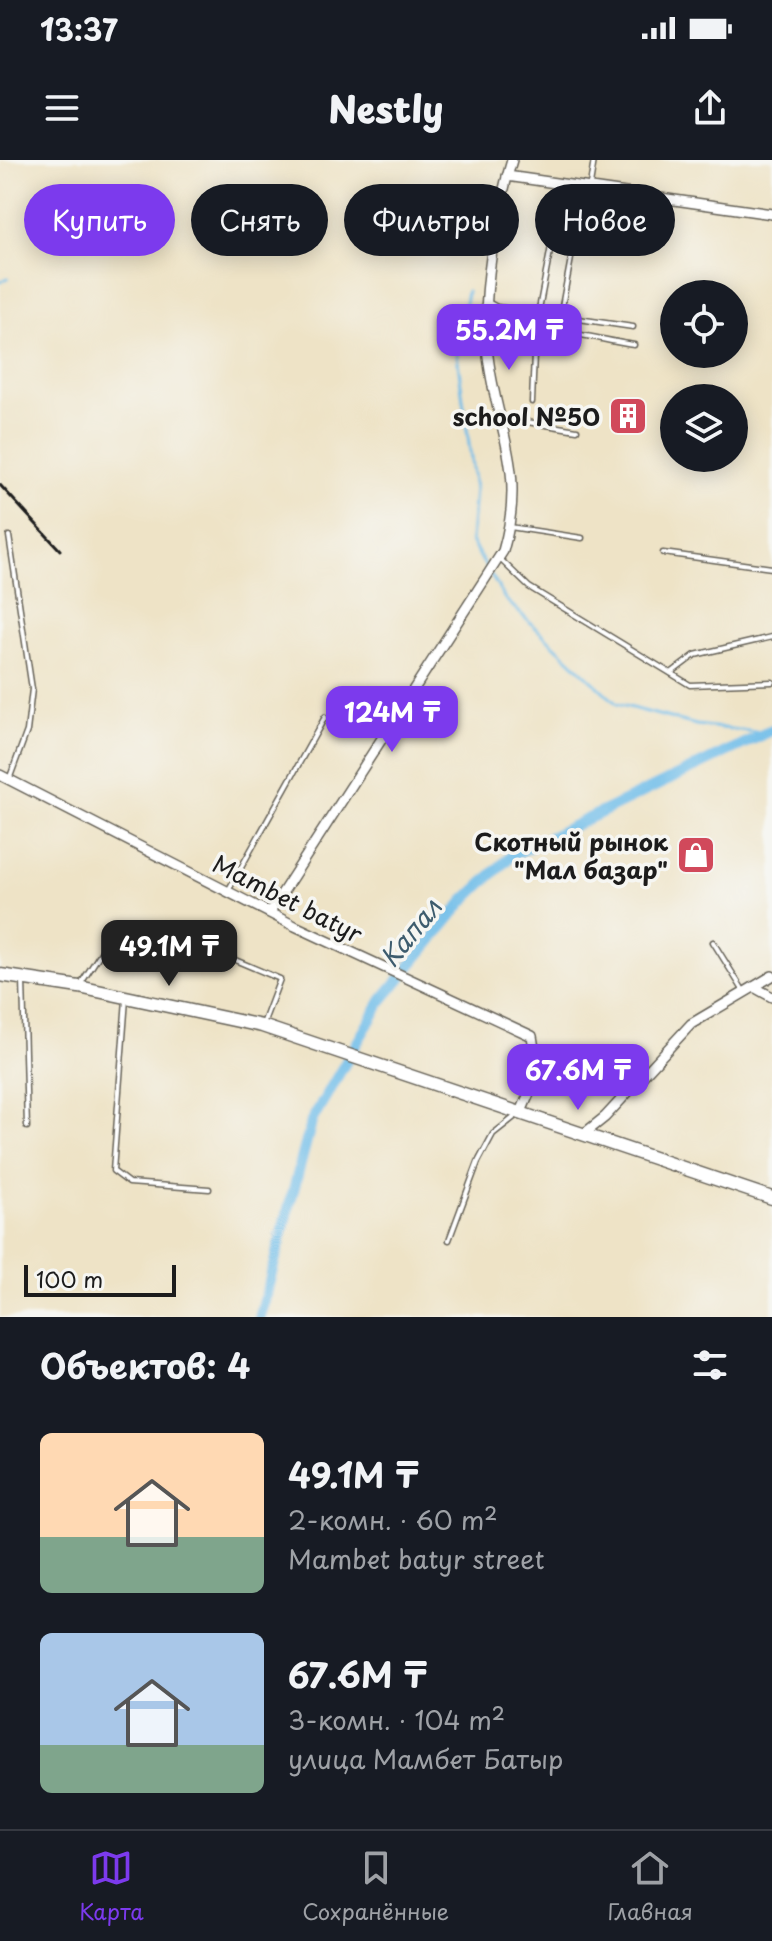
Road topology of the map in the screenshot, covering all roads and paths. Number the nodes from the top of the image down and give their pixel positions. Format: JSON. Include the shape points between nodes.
{"nodes":[{"id":1,"x":512,"y":160,"type":"edge"},
{"id":2,"x":594,"y":160,"type":"edge"},
{"id":3,"x":507,"y":176,"type":"junction"},
{"id":4,"x":562,"y":184,"type":"edge"},
{"id":5,"x":590,"y":184,"type":"edge"},
{"id":6,"x":675,"y":200,"type":"edge"},
{"id":7,"x":772,"y":214,"type":"edge"},
{"id":8,"x":486,"y":301,"type":"junction"},
{"id":9,"x":539,"y":313,"type":"junction"},
{"id":10,"x":561,"y":317,"type":"junction"},
{"id":11,"x":633,"y":327,"type":"dead end"},
{"id":12,"x":535,"y":330,"type":"junction"},
{"id":13,"x":557,"y":333,"type":"junction"},
{"id":14,"x":634,"y":345,"type":"dead end"},
{"id":15,"x":487,"y":349,"type":"junction"},
{"id":16,"x":532,"y":402,"type":"dead end"},
{"id":17,"x":502,"y":418,"type":"junction"},
{"id":18,"x":577,"y":430,"type":"dead end"},
{"id":19,"x":510,"y":527,"type":"junction"},
{"id":20,"x":9,"y":536,"type":"dead end"},
{"id":21,"x":582,"y":538,"type":"dead end"},
{"id":22,"x":663,"y":553,"type":"dead end"},
{"id":23,"x":496,"y":562,"type":"junction"},
{"id":24,"x":772,"y":568,"type":"edge"},
{"id":25,"x":772,"y":637,"type":"edge"},
{"id":26,"x":671,"y":673,"type":"junction"},
{"id":27,"x":772,"y":682,"type":"edge"},
{"id":28,"x":325,"y":717,"type":"dead end"},
{"id":29,"x":5,"y":777,"type":"edge"},
{"id":30,"x":228,"y":891,"type":"junction"},
{"id":31,"x":270,"y":912,"type":"junction"},
{"id":32,"x":713,"y":942,"type":"dead end"},
{"id":33,"x":0,"y":975,"type":"edge"},
{"id":34,"x":772,"y":976,"type":"edge"},
{"id":35,"x":22,"y":978,"type":"junction"},
{"id":36,"x":79,"y":987,"type":"junction"},
{"id":37,"x":749,"y":989,"type":"junction"},
{"id":38,"x":127,"y":997,"type":"junction"},
{"id":39,"x":772,"y":997,"type":"edge"},
{"id":40,"x":262,"y":1026,"type":"junction"},
{"id":41,"x":521,"y":1112,"type":"junction"},
{"id":42,"x":27,"y":1127,"type":"dead end"},
{"id":43,"x":585,"y":1133,"type":"junction"},
{"id":44,"x":209,"y":1189,"type":"dead end"},
{"id":45,"x":772,"y":1198,"type":"edge"},
{"id":46,"x":449,"y":1240,"type":"dead end"}],
"edges":[{"from":1,"to":3,"type":"street"},
{"from":2,"to":5,"type":"lane"},
{"from":3,"to":4,"type":"street"},
{"from":3,"to":8,"type":"street"},
{"from":6,"to":7,"type":"street"},
{"from":8,"to":9,"type":"lane"},
{"from":8,"to":15,"type":"street"},
{"from":9,"to":10,"type":"lane"},
{"from":9,"to":10,"type":"lane","via":[[553,236],[575,237]]},
{"from":9,"to":12,"type":"lane"},
{"from":10,"to":11,"type":"lane"},
{"from":10,"to":13,"type":"lane"},
{"from":12,"to":13,"type":"lane"},
{"from":12,"to":15,"type":"lane","via":[[506,334]]},
{"from":12,"to":16,"type":"lane"},
{"from":13,"to":14,"type":"lane"},
{"from":15,"to":17,"type":"street"},
{"from":17,"to":18,"type":"lane"},
{"from":17,"to":19,"type":"street","via":[[514,483]]},
{"from":19,"to":21,"type":"lane"},
{"from":19,"to":23,"type":"street"},
{"from":20,"to":29,"type":"lane","via":[[32,689],[27,731]]},
{"from":22,"to":24,"type":"lane"},
{"from":23,"to":26,"type":"lane"},
{"from":23,"to":31,"type":"street"},
{"from":25,"to":26,"type":"lane","via":[[695,655]]},
{"from":26,"to":27,"type":"lane","via":[[690,685]]},
{"from":28,"to":30,"type":"lane"},
{"from":29,"to":30,"type":"street","name":"Mambet batyr"},
{"from":30,"to":31,"type":"street","name":"Mambet batyr"},
{"from":31,"to":41,"type":"street","name":"Mambet batyr","via":[[532,1036],[538,1073]]},
{"from":32,"to":37,"type":"lane"},
{"from":33,"to":35,"type":"main road"},
{"from":34,"to":37,"type":"street"},
{"from":35,"to":36,"type":"main road"},
{"from":35,"to":42,"type":"lane"},
{"from":36,"to":38,"type":"main road"},
{"from":36,"to":40,"type":"lane","via":[[111,937],[152,925],[280,979]]},
{"from":37,"to":39,"type":"street"},
{"from":37,"to":43,"type":"street","via":[[691,1024]]},
{"from":38,"to":40,"type":"main road"},
{"from":38,"to":44,"type":"lane","via":[[113,1171],[129,1183]]},
{"from":40,"to":41,"type":"main road"},
{"from":41,"to":43,"type":"main road"},
{"from":41,"to":46,"type":"lane","via":[[493,1134]]},
{"from":43,"to":45,"type":"main road"}]}
